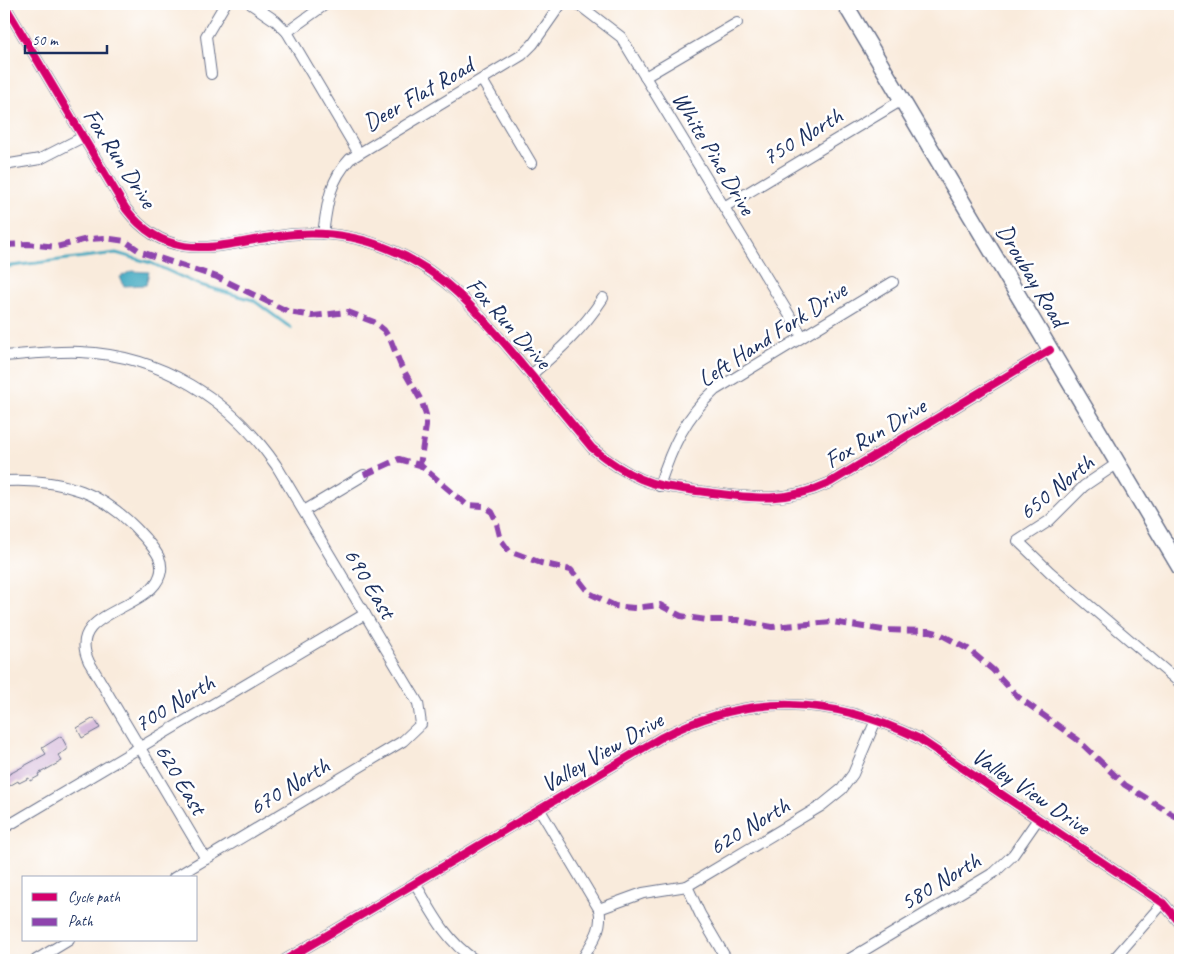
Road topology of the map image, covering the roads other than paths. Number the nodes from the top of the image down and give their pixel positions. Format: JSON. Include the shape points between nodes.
{"nodes":[{"id":1,"x":4,"y":4,"type":"edge"},
{"id":2,"x":225,"y":4,"type":"edge"},
{"id":3,"x":251,"y":4,"type":"edge"},
{"id":4,"x":326,"y":4,"type":"edge"},
{"id":5,"x":561,"y":4,"type":"edge"},
{"id":6,"x":578,"y":4,"type":"edge"},
{"id":7,"x":845,"y":4,"type":"edge"},
{"id":8,"x":738,"y":23,"type":"dead end"},
{"id":9,"x":287,"y":32,"type":"junction"},
{"id":10,"x":211,"y":74,"type":"dead end"},
{"id":11,"x":646,"y":78,"type":"junction"},
{"id":12,"x":482,"y":80,"type":"junction"},
{"id":13,"x":902,"y":100,"type":"junction"},
{"id":14,"x":82,"y":137,"type":"junction"},
{"id":15,"x":358,"y":152,"type":"junction"},
{"id":16,"x":530,"y":163,"type":"dead end"},
{"id":17,"x":4,"y":165,"type":"edge"},
{"id":18,"x":724,"y":207,"type":"junction"},
{"id":19,"x":323,"y":234,"type":"junction"},
{"id":20,"x":893,"y":282,"type":"dead end"},
{"id":21,"x":603,"y":298,"type":"dead end"},
{"id":22,"x":802,"y":336,"type":"junction"},
{"id":23,"x":1050,"y":350,"type":"junction"},
{"id":24,"x":4,"y":356,"type":"edge"},
{"id":25,"x":531,"y":375,"type":"junction"},
{"id":26,"x":1118,"y":463,"type":"junction"},
{"id":27,"x":364,"y":475,"type":"dead end"},
{"id":28,"x":4,"y":480,"type":"edge"},
{"id":29,"x":659,"y":486,"type":"junction"},
{"id":30,"x":304,"y":511,"type":"junction"},
{"id":31,"x":1180,"y":568,"type":"edge"},
{"id":32,"x":365,"y":614,"type":"junction"},
{"id":33,"x":1180,"y":683,"type":"edge"},
{"id":34,"x":876,"y":720,"type":"junction"},
{"id":35,"x":421,"y":724,"type":"joint"},
{"id":36,"x":138,"y":748,"type":"junction"},
{"id":37,"x":540,"y":810,"type":"junction"},
{"id":38,"x":1038,"y":819,"type":"junction"},
{"id":39,"x":4,"y":828,"type":"edge"},
{"id":40,"x":206,"y":859,"type":"junction"},
{"id":41,"x":177,"y":876,"type":"edge"},
{"id":42,"x":415,"y":883,"type":"junction"},
{"id":43,"x":687,"y":886,"type":"junction"},
{"id":44,"x":1163,"y":903,"type":"junction"},
{"id":45,"x":598,"y":909,"type":"junction"},
{"id":46,"x":1180,"y":923,"type":"edge"},
{"id":47,"x":66,"y":942,"type":"edge"},
{"id":48,"x":36,"y":960,"type":"edge"},
{"id":49,"x":286,"y":960,"type":"edge"},
{"id":50,"x":475,"y":960,"type":"edge"},
{"id":51,"x":582,"y":960,"type":"edge"},
{"id":52,"x":727,"y":960,"type":"edge"},
{"id":53,"x":848,"y":960,"type":"edge"},
{"id":54,"x":1113,"y":960,"type":"edge"}],
"edges":[{"from":1,"to":14,"type":"street","name":"Fox Run Drive"},
{"from":2,"to":10,"type":"street","via":[[206,36]]},
{"from":3,"to":9,"type":"street"},
{"from":4,"to":9,"type":"street"},
{"from":5,"to":12,"type":"street","name":"Deer Flat Road","via":[[533,44],[510,64]]},
{"from":6,"to":11,"type":"street","name":"White Pine Drive","via":[[621,36]]},
{"from":7,"to":13,"type":"street","name":"Droubay Road"},
{"from":8,"to":11,"type":"street"},
{"from":9,"to":15,"type":"street"},
{"from":11,"to":18,"type":"street","name":"White Pine Drive"},
{"from":12,"to":15,"type":"street","name":"Deer Flat Road"},
{"from":12,"to":16,"type":"street"},
{"from":13,"to":18,"type":"street","name":"750 North"},
{"from":13,"to":23,"type":"street","name":"Droubay Road"},
{"from":14,"to":17,"type":"street","via":[[40,160]]},
{"from":14,"to":19,"type":"street","name":"Fox Run Drive","via":[[129,213],[147,231],[164,241],[187,248],[211,248],[273,236]]},
{"from":15,"to":19,"type":"street","name":"Deer Flat Road","via":[[332,184]]},
{"from":18,"to":22,"type":"street","name":"White Pine Drive"},
{"from":19,"to":25,"type":"street","name":"Fox Run Drive","via":[[371,242],[425,267],[472,305]]},
{"from":20,"to":22,"type":"street","name":"Left Hand Fork Drive"},
{"from":21,"to":25,"type":"street","via":[[571,340]]},
{"from":22,"to":29,"type":"street","name":"Left Hand Fork Drive","via":[[728,380],[703,401],[675,440]]},
{"from":23,"to":26,"type":"street","name":"Droubay Road"},
{"from":23,"to":29,"type":"street","name":"Fox Run Drive","via":[[829,483],[806,492],[756,499]]},
{"from":24,"to":30,"type":"street","name":"690 East","via":[[63,351],[98,353],[166,371],[227,409],[254,435]]},
{"from":25,"to":29,"type":"street","name":"Fox Run Drive","via":[[592,448],[615,467]]},
{"from":26,"to":31,"type":"street","name":"Droubay Road"},
{"from":26,"to":33,"type":"street","name":"650 North","via":[[1084,486],[1050,521],[1018,541]]},
{"from":27,"to":30,"type":"street"},
{"from":28,"to":36,"type":"street","name":"620 East","via":[[28,479],[68,485],[107,503],[130,522],[157,552],[162,567],[154,586],[98,621],[89,629],[85,640],[84,652],[88,662]]},
{"from":30,"to":32,"type":"street","name":"690 East"},
{"from":32,"to":35,"type":"street","name":"690 East","via":[[418,703]]},
{"from":32,"to":36,"type":"street","name":"700 North"},
{"from":34,"to":37,"type":"street","name":"Valley View Drive","via":[[834,708],[793,704],[753,706],[715,714],[662,737]]},
{"from":34,"to":38,"type":"street","name":"Valley View Drive","via":[[918,738]]},
{"from":34,"to":43,"type":"street","name":"620 North","via":[[853,774],[836,795]]},
{"from":35,"to":40,"type":"street","name":"670 North","via":[[403,740]]},
{"from":36,"to":39,"type":"street","name":"700 North"},
{"from":36,"to":40,"type":"street","name":"620 East"},
{"from":37,"to":42,"type":"street","name":"Valley View Drive"},
{"from":37,"to":45,"type":"street"},
{"from":38,"to":44,"type":"street","name":"Valley View Drive"},
{"from":38,"to":53,"type":"street","name":"580 North","via":[[1013,855],[995,872]]},
{"from":40,"to":41,"type":"street","name":"670 North"},
{"from":42,"to":49,"type":"street","name":"Valley View Drive"},
{"from":42,"to":50,"type":"street","via":[[444,932]]},
{"from":43,"to":45,"type":"street","name":"620 North","via":[[643,893]]},
{"from":43,"to":52,"type":"street"},
{"from":44,"to":46,"type":"street","name":"Valley View Drive"},
{"from":44,"to":54,"type":"street"},
{"from":45,"to":51,"type":"street","via":[[602,919],[599,930]]},
{"from":47,"to":48,"type":"street"}]}
